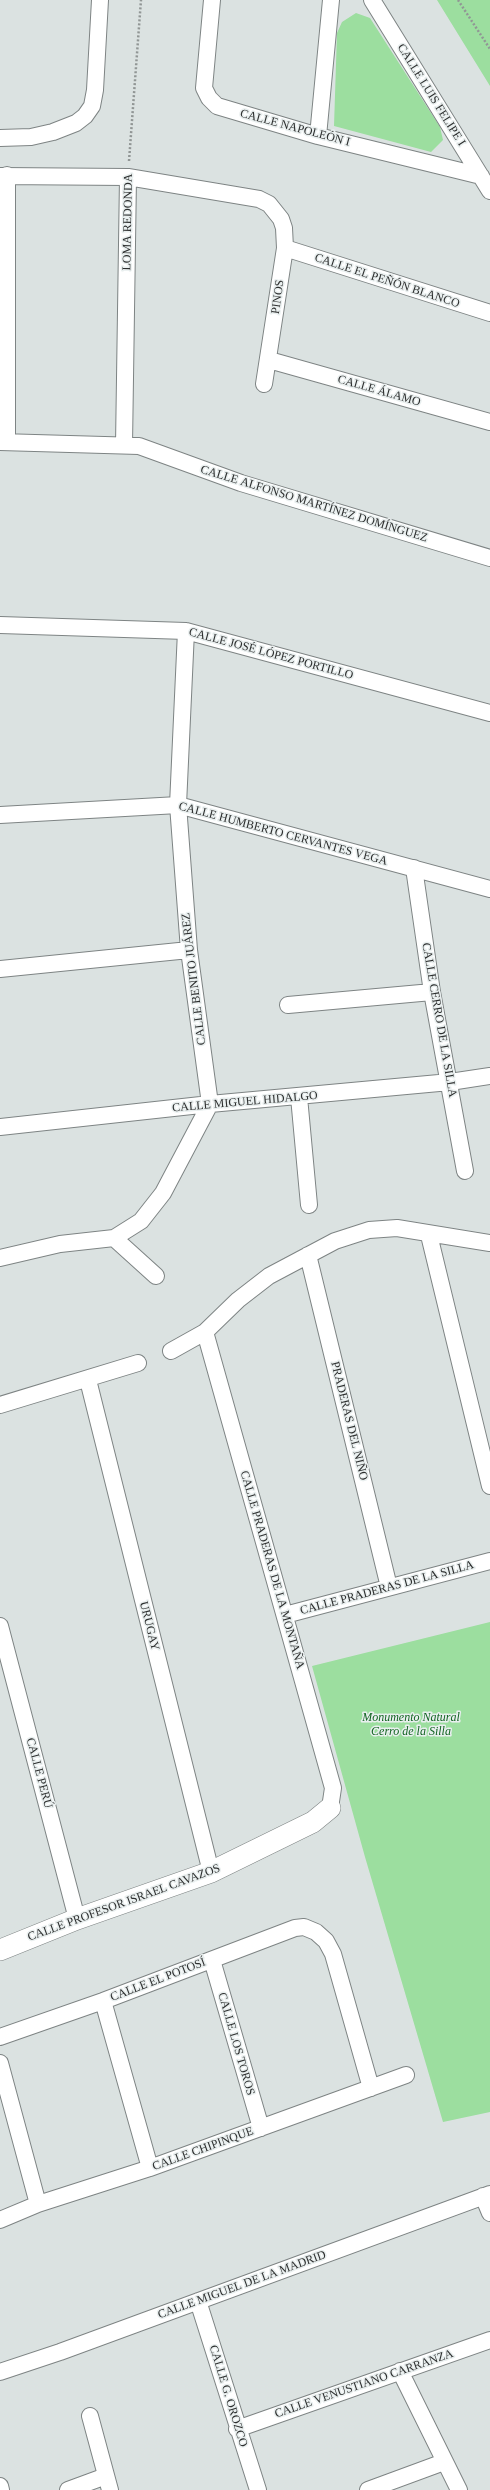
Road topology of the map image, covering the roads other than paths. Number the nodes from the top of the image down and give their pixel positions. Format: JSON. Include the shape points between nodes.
{"nodes":[{"id":1,"x":100,"y":0,"type":"edge"},
{"id":2,"x":212,"y":0,"type":"edge"},
{"id":3,"x":331,"y":0,"type":"edge"},
{"id":4,"x":372,"y":0,"type":"edge"},
{"id":5,"x":318,"y":136,"type":"junction"},
{"id":6,"x":0,"y":138,"type":"edge"},
{"id":7,"x":3,"y":176,"type":"edge"},
{"id":8,"x":481,"y":176,"type":"junction"},
{"id":9,"x":128,"y":177,"type":"junction"},
{"id":10,"x":490,"y":191,"type":"edge"},
{"id":11,"x":285,"y":248,"type":"junction"},
{"id":12,"x":490,"y":313,"type":"edge"},
{"id":13,"x":3,"y":323,"type":"edge"},
{"id":14,"x":268,"y":360,"type":"junction"},
{"id":15,"x":264,"y":384,"type":"dead end"},
{"id":16,"x":490,"y":422,"type":"edge"},
{"id":17,"x":3,"y":442,"type":"edge"},
{"id":18,"x":132,"y":446,"type":"junction"},
{"id":19,"x":490,"y":558,"type":"edge"},
{"id":20,"x":0,"y":625,"type":"edge"},
{"id":21,"x":186,"y":630,"type":"junction"},
{"id":22,"x":490,"y":713,"type":"edge"},
{"id":23,"x":178,"y":805,"type":"junction"},
{"id":24,"x":0,"y":815,"type":"edge"},
{"id":25,"x":414,"y":868,"type":"junction"},
{"id":26,"x":490,"y":889,"type":"edge"},
{"id":27,"x":189,"y":950,"type":"junction"},
{"id":28,"x":0,"y":969,"type":"edge"},
{"id":29,"x":432,"y":992,"type":"junction"},
{"id":30,"x":288,"y":1005,"type":"dead end"},
{"id":31,"x":490,"y":1076,"type":"edge"},
{"id":32,"x":450,"y":1082,"type":"junction"},
{"id":33,"x":299,"y":1097,"type":"junction"},
{"id":34,"x":210,"y":1104,"type":"junction"},
{"id":35,"x":0,"y":1127,"type":"edge"},
{"id":36,"x":465,"y":1171,"type":"dead end"},
{"id":37,"x":309,"y":1205,"type":"dead end"},
{"id":38,"x":429,"y":1235,"type":"junction"},
{"id":39,"x":114,"y":1238,"type":"junction"},
{"id":40,"x":490,"y":1243,"type":"edge"},
{"id":41,"x":308,"y":1255,"type":"junction"},
{"id":42,"x":0,"y":1258,"type":"edge"},
{"id":43,"x":156,"y":1276,"type":"dead end"},
{"id":44,"x":205,"y":1332,"type":"junction"},
{"id":45,"x":171,"y":1351,"type":"dead end"},
{"id":46,"x":138,"y":1363,"type":"dead end"},
{"id":47,"x":88,"y":1380,"type":"junction"},
{"id":48,"x":0,"y":1405,"type":"edge"},
{"id":49,"x":490,"y":1486,"type":"edge"},
{"id":50,"x":490,"y":1561,"type":"edge"},
{"id":51,"x":389,"y":1587,"type":"junction"},
{"id":52,"x":285,"y":1615,"type":"junction"},
{"id":53,"x":0,"y":1626,"type":"edge"},
{"id":54,"x":330,"y":1808,"type":"joint"},
{"id":55,"x":211,"y":1872,"type":"junction"},
{"id":56,"x":77,"y":1920,"type":"junction"},
{"id":57,"x":0,"y":1950,"type":"edge"},
{"id":58,"x":212,"y":1960,"type":"junction"},
{"id":59,"x":104,"y":2001,"type":"junction"},
{"id":60,"x":0,"y":2037,"type":"edge"},
{"id":61,"x":0,"y":2063,"type":"edge"},
{"id":62,"x":406,"y":2076,"type":"dead end"},
{"id":63,"x":370,"y":2088,"type":"junction"},
{"id":64,"x":261,"y":2128,"type":"junction"},
{"id":65,"x":150,"y":2168,"type":"junction"},
{"id":66,"x":487,"y":2195,"type":"edge"},
{"id":67,"x":38,"y":2204,"type":"junction"},
{"id":68,"x":490,"y":2214,"type":"edge"},
{"id":69,"x":0,"y":2220,"type":"edge"},
{"id":70,"x":198,"y":2301,"type":"junction"},
{"id":71,"x":490,"y":2340,"type":"edge"},
{"id":72,"x":400,"y":2371,"type":"junction"},
{"id":73,"x":0,"y":2372,"type":"edge"},
{"id":74,"x":90,"y":2416,"type":"dead end"},
{"id":75,"x":237,"y":2429,"type":"junction"},
{"id":76,"x":444,"y":2462,"type":"junction"},
{"id":77,"x":108,"y":2483,"type":"edge"},
{"id":78,"x":0,"y":2486,"type":"edge"},
{"id":79,"x":1,"y":2490,"type":"edge"},
{"id":80,"x":68,"y":2490,"type":"edge"},
{"id":81,"x":258,"y":2490,"type":"edge"},
{"id":82,"x":368,"y":2490,"type":"edge"},
{"id":83,"x":459,"y":2490,"type":"edge"}],
"edges":[{"from":1,"to":6,"type":"street","via":[[95,90],[92,106],[86,116],[76,123],[31,137]]},
{"from":2,"to":5,"type":"street","name":"CALLE NAPOLEÓN I","via":[[203,75],[204,88],[209,98],[217,106],[229,111]]},
{"from":3,"to":5,"type":"street"},
{"from":4,"to":8,"type":"street","name":"CALLE LUIS FELIPE I"},
{"from":5,"to":8,"type":"street","name":"CALLE NAPOLEÓN I"},
{"from":7,"to":9,"type":"street"},
{"from":7,"to":13,"type":"street"},
{"from":8,"to":10,"type":"street","name":"CALLE LUIS FELIPE I"},
{"from":9,"to":11,"type":"street","name":"PINOS","via":[[259,198],[276,212],[284,228]]},
{"from":9,"to":18,"type":"street","name":"LOMA REDONDA"},
{"from":11,"to":12,"type":"street","name":"CALLE EL PEÑÓN BLANCO"},
{"from":11,"to":14,"type":"street","name":"PINOS"},
{"from":13,"to":17,"type":"street"},
{"from":14,"to":15,"type":"street","name":"PINOS"},
{"from":14,"to":16,"type":"street","name":"CALLE ÁLAMO"},
{"from":17,"to":18,"type":"street","name":"CALLE ALFONSO MARTÍNEZ DOMÍNGUEZ"},
{"from":18,"to":19,"type":"street","name":"CALLE ALFONSO MARTÍNEZ DOMÍNGUEZ","via":[[241,483]]},
{"from":20,"to":21,"type":"street","name":"CALLE JOSÉ LÓPEZ PORTILLO"},
{"from":21,"to":22,"type":"street","name":"CALLE JOSÉ LÓPEZ PORTILLO"},
{"from":21,"to":23,"type":"street","name":"CALLE BENITO JUÁREZ"},
{"from":23,"to":24,"type":"street","name":"CALLE HUMBERTO CERVANTES VEGA"},
{"from":23,"to":25,"type":"street","name":"CALLE HUMBERTO CERVANTES VEGA"},
{"from":23,"to":27,"type":"street","name":"CALLE BENITO JUÁREZ"},
{"from":25,"to":26,"type":"street","name":"CALLE HUMBERTO CERVANTES VEGA"},
{"from":25,"to":29,"type":"street","name":"CALLE CERRO DE LA SILLA"},
{"from":27,"to":28,"type":"street"},
{"from":27,"to":34,"type":"street","name":"CALLE BENITO JUÁREZ"},
{"from":29,"to":30,"type":"street"},
{"from":29,"to":32,"type":"street","name":"CALLE CERRO DE LA SILLA"},
{"from":31,"to":32,"type":"street","name":"CALLE MIGUEL HIDALGO"},
{"from":32,"to":33,"type":"street","name":"CALLE MIGUEL HIDALGO"},
{"from":32,"to":36,"type":"street","name":"CALLE CERRO DE LA SILLA"},
{"from":33,"to":34,"type":"street","name":"CALLE MIGUEL HIDALGO"},
{"from":33,"to":37,"type":"street"},
{"from":34,"to":35,"type":"street","name":"CALLE MIGUEL HIDALGO"},
{"from":34,"to":39,"type":"street","via":[[163,1193],[141,1220]]},
{"from":38,"to":40,"type":"street"},
{"from":38,"to":41,"type":"street","via":[[397,1228],[368,1230],[335,1241]]},
{"from":38,"to":49,"type":"street"},
{"from":39,"to":42,"type":"street","via":[[60,1244]]},
{"from":39,"to":43,"type":"street"},
{"from":41,"to":44,"type":"street","via":[[263,1281],[238,1300]]},
{"from":41,"to":51,"type":"street","name":"PRADERAS DEL NIÑO"},
{"from":44,"to":45,"type":"street"},
{"from":44,"to":52,"type":"street","name":"CALLE PRADERAS DE LA MONTAÑA"},
{"from":46,"to":47,"type":"street"},
{"from":47,"to":48,"type":"street"},
{"from":47,"to":55,"type":"street","name":"URUGAY"},
{"from":50,"to":51,"type":"street","name":"CALLE PRADERAS DE LA SILLA"},
{"from":51,"to":52,"type":"street","name":"CALLE PRADERAS DE LA SILLA"},
{"from":52,"to":54,"type":"street","name":"CALLE PRADERAS DE LA MONTAÑA","via":[[333,1788]]},
{"from":53,"to":56,"type":"street","name":"CALLE PERÚ"},
{"from":54,"to":55,"type":"street","name":"CALLE PROFESOR ISRAEL CAVAZOS","via":[[313,1822]]},
{"from":55,"to":56,"type":"street","name":"CALLE PROFESOR ISRAEL CAVAZOS"},
{"from":56,"to":57,"type":"street","name":"CALLE PROFESOR ISRAEL CAVAZOS"},
{"from":58,"to":59,"type":"street","name":"CALLE EL POTOSÍ"},
{"from":58,"to":63,"type":"street","name":"CALLE EL POTOSÍ","via":[[295,1928],[304,1927],[316,1932],[326,1941],[333,1954]]},
{"from":58,"to":64,"type":"street","name":"CALLE LOS TOROS"},
{"from":59,"to":60,"type":"street","name":"CALLE EL POTOSÍ"},
{"from":59,"to":65,"type":"street"},
{"from":61,"to":67,"type":"street"},
{"from":62,"to":63,"type":"street","name":"CALLE CHIPINQUE"},
{"from":63,"to":64,"type":"street","name":"CALLE CHIPINQUE"},
{"from":64,"to":65,"type":"street","name":"CALLE CHIPINQUE"},
{"from":65,"to":67,"type":"street","name":"CALLE CHIPINQUE"},
{"from":66,"to":68,"type":"street"},
{"from":66,"to":70,"type":"street","name":"CALLE MIGUEL DE LA MADRID"},
{"from":67,"to":69,"type":"street","name":"CALLE CHIPINQUE"},
{"from":70,"to":73,"type":"street","name":"CALLE MIGUEL DE LA MADRID"},
{"from":70,"to":75,"type":"street","name":"CALLE G. OROZCO"},
{"from":71,"to":72,"type":"street","name":"CALLE VENUSTIANO CARRANZA"},
{"from":72,"to":75,"type":"street","name":"CALLE VENUSTIANO CARRANZA"},
{"from":72,"to":76,"type":"street"},
{"from":74,"to":77,"type":"street"},
{"from":75,"to":81,"type":"street","name":"CALLE G. OROZCO"},
{"from":76,"to":82,"type":"street"},
{"from":76,"to":83,"type":"street"},
{"from":77,"to":80,"type":"street"},
{"from":78,"to":79,"type":"street"}]}
